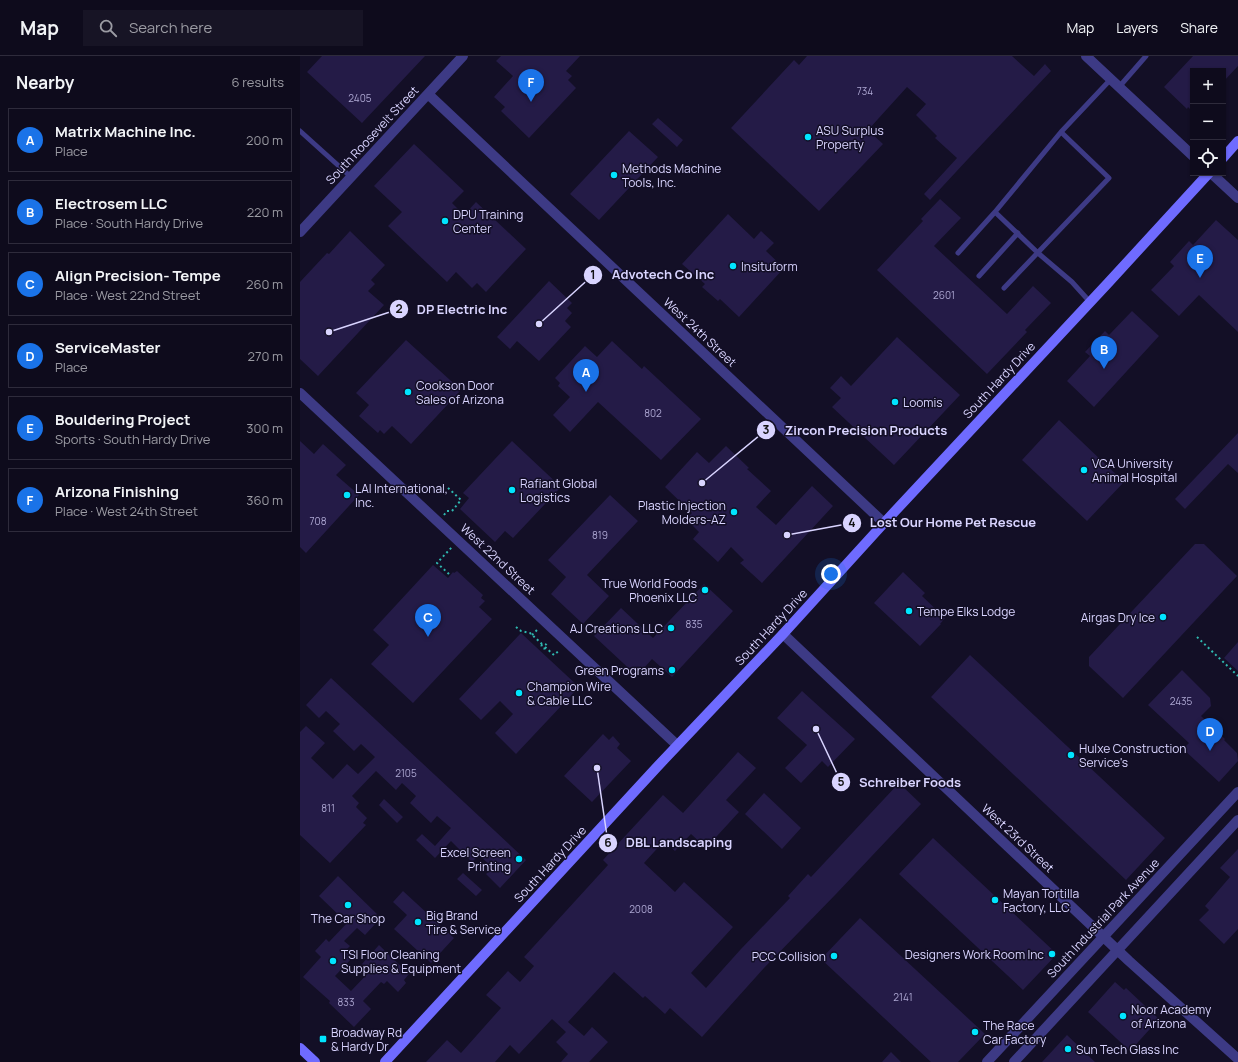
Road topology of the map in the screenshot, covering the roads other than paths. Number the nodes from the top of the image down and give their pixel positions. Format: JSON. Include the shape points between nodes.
{"nodes":[{"id":1,"x":464,"y":56,"type":"edge"},
{"id":2,"x":1086,"y":56,"type":"edge"},
{"id":3,"x":1146,"y":56,"type":"edge"},
{"id":4,"x":1111,"y":79,"type":"junction"},
{"id":5,"x":1119,"y":87,"type":"junction"},
{"id":6,"x":428,"y":94,"type":"junction"},
{"id":7,"x":300,"y":131,"type":"edge"},
{"id":8,"x":1061,"y":132,"type":"junction"},
{"id":9,"x":1238,"y":141,"type":"edge"},
{"id":10,"x":1190,"y":153,"type":"edge"},
{"id":11,"x":1226,"y":155,"type":"edge"},
{"id":12,"x":1207,"y":176,"type":"edge"},
{"id":13,"x":1213,"y":176,"type":"edge"},
{"id":14,"x":351,"y":177,"type":"junction"},
{"id":15,"x":1238,"y":198,"type":"edge"},
{"id":16,"x":995,"y":212,"type":"junction"},
{"id":17,"x":300,"y":232,"type":"edge"},
{"id":18,"x":1018,"y":233,"type":"junction"},
{"id":19,"x":958,"y":253,"type":"dead end"},
{"id":20,"x":1038,"y":253,"type":"junction"},
{"id":21,"x":979,"y":276,"type":"dead end"},
{"id":22,"x":1004,"y":288,"type":"dead end"},
{"id":23,"x":1090,"y":302,"type":"junction"},
{"id":24,"x":300,"y":393,"type":"edge"},
{"id":25,"x":884,"y":523,"type":"junction"},
{"id":26,"x":783,"y":634,"type":"junction"},
{"id":27,"x":677,"y":745,"type":"junction"},
{"id":28,"x":1238,"y":792,"type":"edge"},
{"id":29,"x":1238,"y":820,"type":"edge"},
{"id":30,"x":1103,"y":936,"type":"junction"},
{"id":31,"x":1118,"y":950,"type":"junction"},
{"id":32,"x":300,"y":1048,"type":"edge"},
{"id":33,"x":1238,"y":1059,"type":"edge"},
{"id":34,"x":315,"y":1062,"type":"edge"},
{"id":35,"x":385,"y":1062,"type":"edge"},
{"id":36,"x":987,"y":1062,"type":"edge"},
{"id":37,"x":1014,"y":1062,"type":"edge"}],
"edges":[{"from":1,"to":6,"type":"street","name":"South Roosevelt Street"},
{"from":2,"to":4,"type":"street"},
{"from":3,"to":5,"type":"lane"},
{"from":4,"to":5,"type":"street"},
{"from":4,"to":8,"type":"lane"},
{"from":5,"to":10,"type":"street"},
{"from":6,"to":14,"type":"street","name":"South Roosevelt Street"},
{"from":6,"to":25,"type":"street","name":"West 24th Street"},
{"from":7,"to":14,"type":"lane"},
{"from":8,"to":16,"type":"lane"},
{"from":8,"to":20,"type":"lane","via":[[1109,178]]},
{"from":9,"to":11,"type":"street"},
{"from":12,"to":23,"type":"street","name":"South Hardy Drive"},
{"from":13,"to":15,"type":"street"},
{"from":14,"to":17,"type":"street","name":"South Roosevelt Street"},
{"from":16,"to":18,"type":"lane"},
{"from":16,"to":19,"type":"lane"},
{"from":18,"to":20,"type":"lane"},
{"from":18,"to":21,"type":"lane"},
{"from":20,"to":22,"type":"lane"},
{"from":20,"to":23,"type":"lane","via":[[1072,282]]},
{"from":23,"to":25,"type":"street","name":"South Hardy Drive"},
{"from":24,"to":27,"type":"street","name":"West 22nd Street"},
{"from":25,"to":26,"type":"street","name":"South Hardy Drive"},
{"from":26,"to":27,"type":"street","name":"South Hardy Drive"},
{"from":26,"to":30,"type":"street","name":"West 23rd Street"},
{"from":27,"to":35,"type":"street","name":"South Hardy Drive"},
{"from":28,"to":30,"type":"street","name":"South Industrial Park Avenue"},
{"from":29,"to":31,"type":"street"},
{"from":30,"to":31,"type":"street","name":"West 23rd Street"},
{"from":30,"to":36,"type":"street","name":"South Industrial Park Avenue"},
{"from":31,"to":33,"type":"street","name":"West 23rd Street"},
{"from":31,"to":37,"type":"street"},
{"from":32,"to":34,"type":"street"}]}
